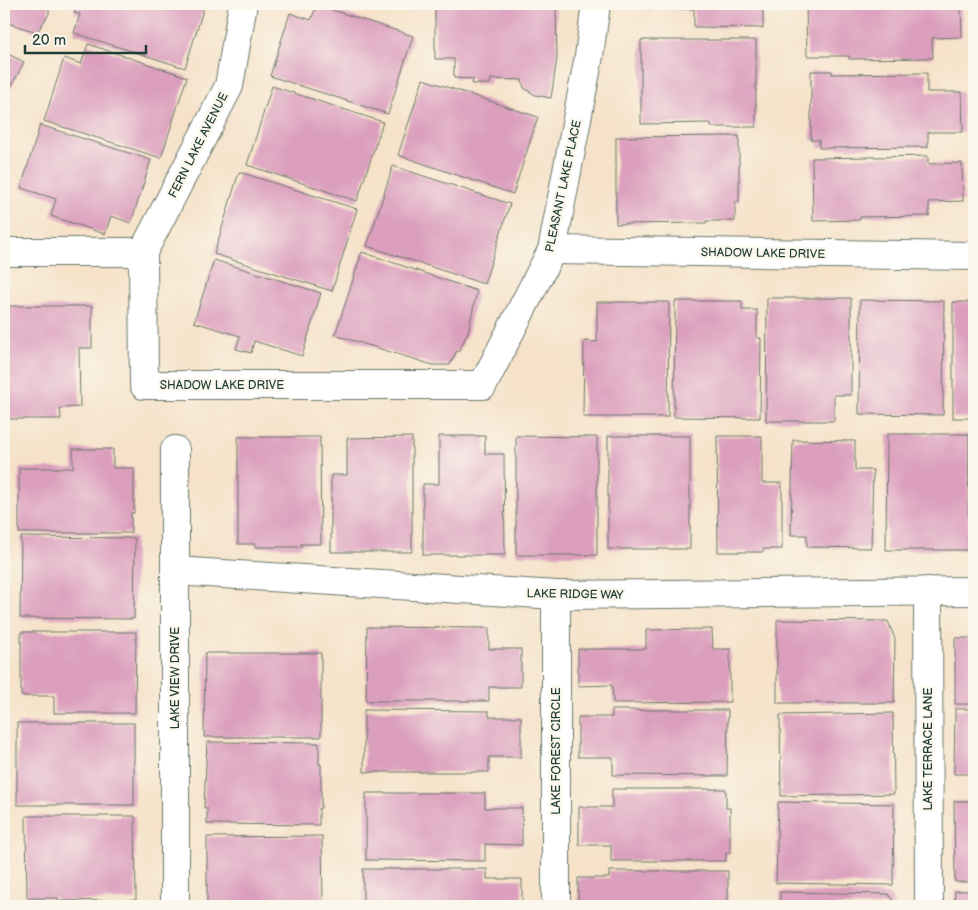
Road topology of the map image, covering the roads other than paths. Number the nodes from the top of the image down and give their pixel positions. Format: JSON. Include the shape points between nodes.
{"nodes":[{"id":1,"x":243,"y":4,"type":"edge"},
{"id":2,"x":596,"y":4,"type":"edge"},
{"id":3,"x":552,"y":250,"type":"junction"},
{"id":4,"x":4,"y":252,"type":"edge"},
{"id":5,"x":143,"y":252,"type":"junction"},
{"id":6,"x":974,"y":256,"type":"edge"},
{"id":7,"x":483,"y":385,"type":"joint"},
{"id":8,"x":176,"y":450,"type":"dead end"},
{"id":9,"x":176,"y":571,"type":"junction"},
{"id":10,"x":928,"y":591,"type":"junction"},
{"id":11,"x":974,"y":591,"type":"edge"},
{"id":12,"x":556,"y":595,"type":"junction"},
{"id":13,"x":176,"y":906,"type":"edge"},
{"id":14,"x":556,"y":906,"type":"edge"},
{"id":15,"x":929,"y":906,"type":"edge"}],
"edges":[{"from":1,"to":5,"type":"street","name":"FERN LAKE AVENUE","via":[[229,86]]},
{"from":2,"to":3,"type":"street","name":"PLEASANT LAKE PLACE"},
{"from":3,"to":6,"type":"street","name":"SHADOW LAKE DRIVE"},
{"from":3,"to":7,"type":"street","name":"PLEASANT LAKE PLACE"},
{"from":4,"to":5,"type":"street"},
{"from":5,"to":7,"type":"street","name":"SHADOW LAKE DRIVE","via":[[144,385]]},
{"from":8,"to":9,"type":"street","name":"LAKE VIEW DRIVE"},
{"from":9,"to":12,"type":"street","name":"LAKE RIDGE WAY"},
{"from":9,"to":13,"type":"street","name":"LAKE VIEW DRIVE"},
{"from":10,"to":11,"type":"street","name":"LAKE RIDGE WAY"},
{"from":10,"to":12,"type":"street","name":"LAKE RIDGE WAY"},
{"from":10,"to":15,"type":"street","name":"LAKE TERRACE LANE"},
{"from":12,"to":14,"type":"street","name":"LAKE FOREST CIRCLE"}]}
